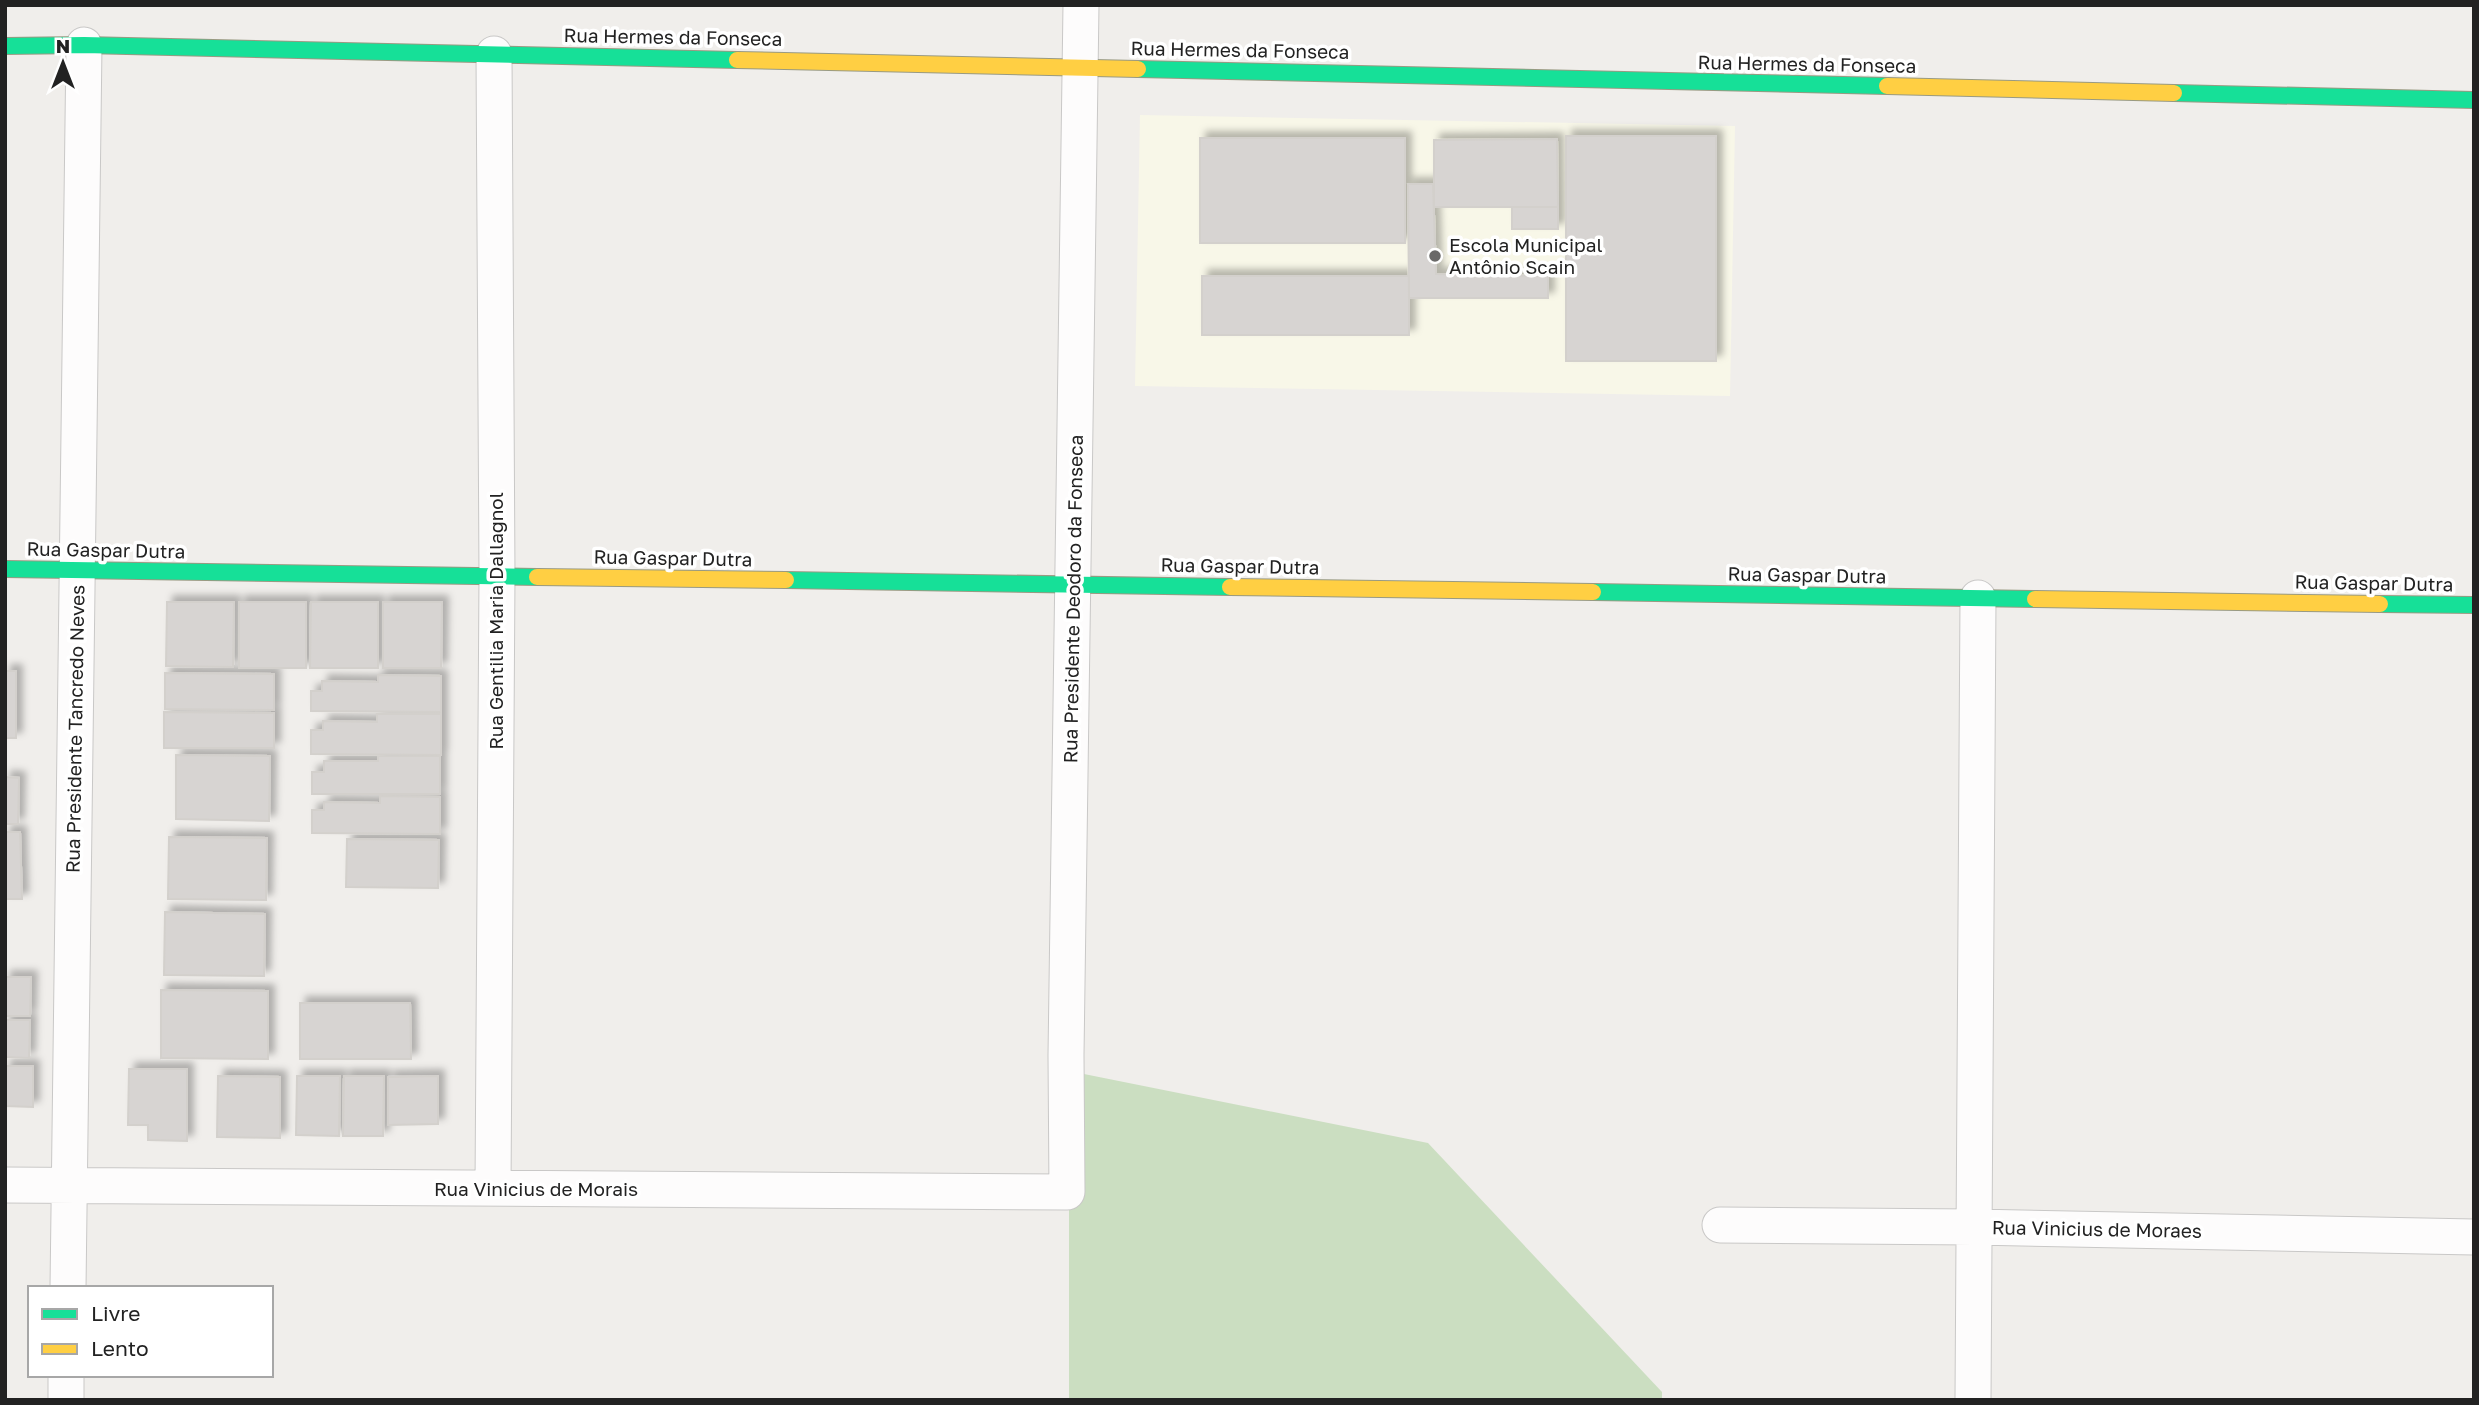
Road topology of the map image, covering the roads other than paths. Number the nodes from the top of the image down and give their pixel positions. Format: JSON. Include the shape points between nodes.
{"nodes":[{"id":1,"x":1081,"y":5,"type":"edge"},
{"id":2,"x":84,"y":45,"type":"junction"},
{"id":3,"x":5,"y":46,"type":"edge"},
{"id":4,"x":494,"y":54,"type":"junction"},
{"id":5,"x":1080,"y":68,"type":"junction"},
{"id":6,"x":2474,"y":100,"type":"edge"},
{"id":7,"x":5,"y":569,"type":"edge"},
{"id":8,"x":78,"y":570,"type":"junction"},
{"id":9,"x":497,"y":576,"type":"junction"},
{"id":10,"x":1074,"y":585,"type":"junction"},
{"id":11,"x":1978,"y":598,"type":"junction"},
{"id":12,"x":2474,"y":606,"type":"edge"},
{"id":13,"x":5,"y":1185,"type":"edge"},
{"id":14,"x":69,"y":1186,"type":"junction"},
{"id":15,"x":492,"y":1188,"type":"junction"},
{"id":16,"x":1067,"y":1192,"type":"joint"},
{"id":17,"x":1720,"y":1225,"type":"dead end"},
{"id":18,"x":1974,"y":1227,"type":"junction"},
{"id":19,"x":2474,"y":1237,"type":"edge"},
{"id":20,"x":68,"y":1286,"type":"edge"},
{"id":21,"x":66,"y":1377,"type":"edge"},
{"id":22,"x":66,"y":1400,"type":"edge"},
{"id":23,"x":1973,"y":1400,"type":"edge"}],
"edges":[{"from":1,"to":5,"type":"street","name":"Rua Presidente Deodoro da Fonseca"},
{"from":2,"to":3,"type":"street","name":"Rua Hermes da Fonseca"},
{"from":2,"to":4,"type":"street","name":"Rua Hermes da Fonseca"},
{"from":2,"to":8,"type":"street","name":"Rua Presidente Tancredo Neves"},
{"from":4,"to":5,"type":"street","name":"Rua Hermes da Fonseca"},
{"from":4,"to":9,"type":"street","name":"Rua Gentilia Maria Dallagnol"},
{"from":5,"to":6,"type":"street","name":"Rua Hermes da Fonseca"},
{"from":5,"to":10,"type":"street","name":"Rua Presidente Deodoro da Fonseca"},
{"from":7,"to":8,"type":"street","name":"Rua Gaspar Dutra"},
{"from":8,"to":9,"type":"street","name":"Rua Gaspar Dutra"},
{"from":8,"to":14,"type":"street","name":"Rua Presidente Tancredo Neves"},
{"from":9,"to":10,"type":"street","name":"Rua Gaspar Dutra"},
{"from":9,"to":15,"type":"street","name":"Rua Gentilia Maria Dallagnol"},
{"from":10,"to":11,"type":"street","name":"Rua Gaspar Dutra"},
{"from":10,"to":16,"type":"street","name":"Rua Presidente Deodoro da Fonseca"},
{"from":11,"to":12,"type":"street","name":"Rua Gaspar Dutra"},
{"from":11,"to":18,"type":"street"},
{"from":13,"to":14,"type":"street","name":"Rua Vinicius de Morais"},
{"from":14,"to":15,"type":"street","name":"Rua Vinicius de Morais"},
{"from":14,"to":20,"type":"street","name":"Rua Presidente Tancredo Neves"},
{"from":15,"to":16,"type":"street","name":"Rua Vinicius de Morais"},
{"from":17,"to":18,"type":"street","name":"Rua Vinicius de Moraes"},
{"from":18,"to":19,"type":"street","name":"Rua Vinicius de Moraes"},
{"from":18,"to":23,"type":"street"},
{"from":21,"to":22,"type":"street"}]}
